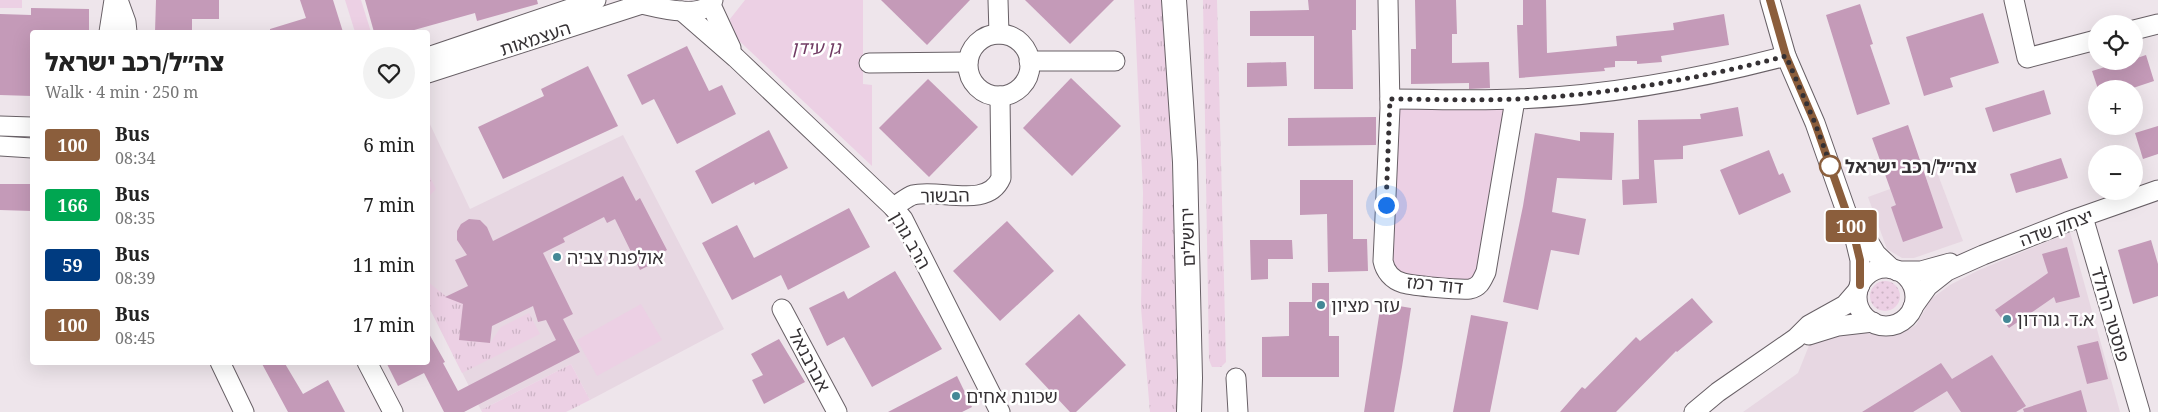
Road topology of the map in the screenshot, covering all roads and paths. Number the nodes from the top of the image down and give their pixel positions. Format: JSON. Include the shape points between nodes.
{"nodes":[{"id":1,"x":116,"y":0,"type":"edge"},
{"id":2,"x":596,"y":0,"type":"edge"},
{"id":3,"x":998,"y":0,"type":"edge"},
{"id":4,"x":1174,"y":0,"type":"edge"},
{"id":5,"x":1184,"y":0,"type":"edge"},
{"id":6,"x":1388,"y":0,"type":"edge"},
{"id":7,"x":1770,"y":0,"type":"edge"},
{"id":8,"x":2014,"y":0,"type":"edge"},
{"id":9,"x":641,"y":2,"type":"edge"},
{"id":10,"x":712,"y":2,"type":"edge"},
{"id":11,"x":682,"y":11,"type":"junction"},
{"id":12,"x":2158,"y":24,"type":"edge"},
{"id":13,"x":2143,"y":28,"type":"edge"},
{"id":14,"x":109,"y":30,"type":"edge"},
{"id":15,"x":127,"y":30,"type":"edge"},
{"id":16,"x":999,"y":34,"type":"junction"},
{"id":17,"x":2088,"y":42,"type":"edge"},
{"id":18,"x":430,"y":56,"type":"edge"},
{"id":19,"x":1786,"y":56,"type":"junction"},
{"id":20,"x":736,"y":58,"type":"junction"},
{"id":21,"x":1114,"y":60,"type":"dead end"},
{"id":22,"x":1029,"y":61,"type":"junction"},
{"id":23,"x":968,"y":62,"type":"junction"},
{"id":24,"x":868,"y":63,"type":"dead end"},
{"id":25,"x":430,"y":72,"type":"edge"},
{"id":26,"x":1180,"y":84,"type":"junction"},
{"id":27,"x":1000,"y":96,"type":"junction"},
{"id":28,"x":1390,"y":99,"type":"junction"},
{"id":29,"x":1515,"y":100,"type":"junction"},
{"id":30,"x":0,"y":126,"type":"edge"},
{"id":31,"x":30,"y":127,"type":"edge"},
{"id":32,"x":0,"y":146,"type":"edge"},
{"id":33,"x":30,"y":148,"type":"edge"},
{"id":34,"x":2158,"y":190,"type":"edge"},
{"id":35,"x":1843,"y":200,"type":"junction"},
{"id":36,"x":893,"y":207,"type":"junction"},
{"id":37,"x":2083,"y":217,"type":"junction"},
{"id":38,"x":1983,"y":255,"type":"junction"},
{"id":39,"x":1894,"y":270,"type":"junction"},
{"id":40,"x":1859,"y":287,"type":"junction"},
{"id":41,"x":1913,"y":307,"type":"junction"},
{"id":42,"x":782,"y":309,"type":"dead end"},
{"id":43,"x":1873,"y":322,"type":"junction"},
{"id":44,"x":1796,"y":338,"type":"junction"},
{"id":45,"x":221,"y":365,"type":"edge"},
{"id":46,"x":369,"y":365,"type":"edge"},
{"id":47,"x":1236,"y":378,"type":"dead end"},
{"id":48,"x":1191,"y":405,"type":"edge"},
{"id":49,"x":244,"y":412,"type":"edge"},
{"id":50,"x":393,"y":412,"type":"edge"},
{"id":51,"x":837,"y":412,"type":"edge"},
{"id":52,"x":1000,"y":412,"type":"edge"},
{"id":53,"x":1238,"y":412,"type":"edge"},
{"id":54,"x":1694,"y":412,"type":"edge"},
{"id":55,"x":2140,"y":412,"type":"edge"}],
"edges":[{"from":1,"to":14,"type":"street"},
{"from":1,"to":15,"type":"street"},
{"from":2,"to":18,"type":"street","name":"העצמאות"},
{"from":3,"to":16,"type":"street"},
{"from":4,"to":26,"type":"main road","name":"ירושלים"},
{"from":5,"to":26,"type":"main road","name":"ירושלים"},
{"from":6,"to":28,"type":"street","name":"דוד רמז"},
{"from":7,"to":19,"type":"street"},
{"from":8,"to":17,"type":"street","via":[[2027,58]]},
{"from":9,"to":11,"type":"street"},
{"from":9,"to":25,"type":"street","name":"העצמאות"},
{"from":10,"to":11,"type":"street","via":[[697,11]]},
{"from":10,"to":20,"type":"street","name":"הרב גורן"},
{"from":11,"to":20,"type":"street","name":"הרב גורן"},
{"from":12,"to":13,"type":"street"},
{"from":16,"to":22,"type":"street","via":[[1024,46]]},
{"from":16,"to":23,"type":"street","via":[[978,42],[971,50]]},
{"from":19,"to":29,"type":"street","via":[[1734,70],[1657,84]]},
{"from":19,"to":35,"type":"street"},
{"from":20,"to":36,"type":"street","name":"הרב גורן"},
{"from":21,"to":22,"type":"street"},
{"from":22,"to":27,"type":"street","via":[[1024,83],[1008,95]]},
{"from":23,"to":24,"type":"street"},
{"from":23,"to":27,"type":"street","via":[[972,81],[979,89]]},
{"from":26,"to":48,"type":"main road","name":"ירושלים"},
{"from":27,"to":36,"type":"street","name":"הבשור","via":[[1001,178],[998,183],[982,195],[914,195]]},
{"from":28,"to":29,"type":"street"},
{"from":28,"to":29,"type":"street","name":"דוד רמז","via":[[1385,269],[1402,283],[1471,288],[1481,283],[1486,272]]},
{"from":30,"to":31,"type":"street"},
{"from":32,"to":33,"type":"street"},
{"from":34,"to":37,"type":"street","name":"יצחק שדה"},
{"from":35,"to":39,"type":"street","via":[[1876,254]]},
{"from":35,"to":40,"type":"street","via":[[1860,260]]},
{"from":36,"to":52,"type":"street","name":"הרב גורן","via":[[913,237]]},
{"from":37,"to":38,"type":"street","name":"יצחק שדה"},
{"from":37,"to":55,"type":"street","name":"פוסטר הרולד"},
{"from":38,"to":39,"type":"street","name":"יצחק שדה","via":[[1921,271]]},
{"from":38,"to":41,"type":"street","name":"יצחק שדה","via":[[1935,280]]},
{"from":39,"to":40,"type":"street","via":[[1877,269],[1868,274]]},
{"from":39,"to":41,"type":"street","via":[[1910,281],[1914,289]]},
{"from":40,"to":43,"type":"street","via":[[1859,309]]},
{"from":40,"to":44,"type":"street","via":[[1845,305],[1808,325]]},
{"from":41,"to":43,"type":"street","via":[[1908,315],[1892,325]]},
{"from":42,"to":51,"type":"street","name":"אברבנאל"},
{"from":43,"to":44,"type":"street","via":[[1838,326]]},
{"from":44,"to":54,"type":"street"},
{"from":45,"to":49,"type":"street"},
{"from":46,"to":50,"type":"street"},
{"from":47,"to":53,"type":"street"}]}
